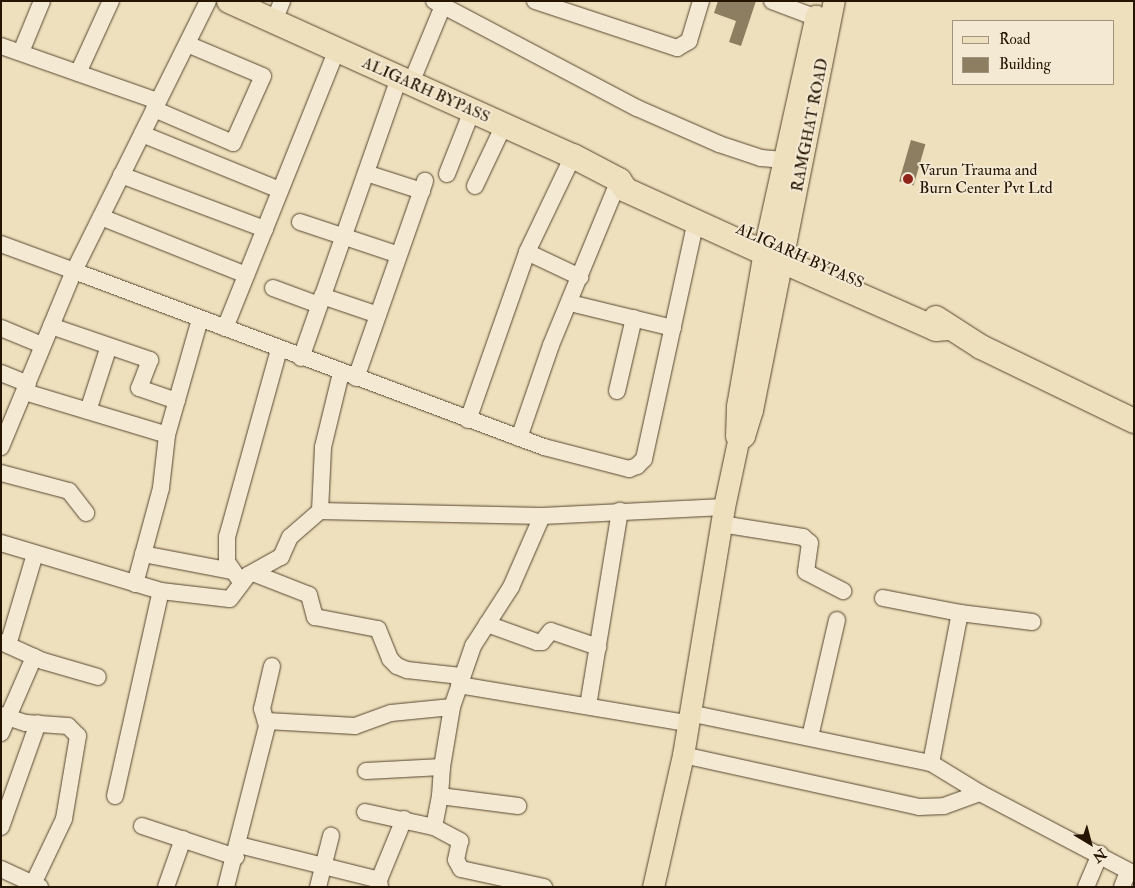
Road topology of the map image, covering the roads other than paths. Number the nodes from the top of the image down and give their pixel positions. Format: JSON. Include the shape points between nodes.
{"nodes":[{"id":1,"x":42,"y":1,"type":"edge"},
{"id":2,"x":111,"y":1,"type":"edge"},
{"id":3,"x":208,"y":1,"type":"edge"},
{"id":4,"x":229,"y":1,"type":"edge"},
{"id":5,"x":535,"y":1,"type":"edge"},
{"id":6,"x":701,"y":1,"type":"edge"},
{"id":7,"x":772,"y":1,"type":"edge"},
{"id":8,"x":834,"y":1,"type":"edge"},
{"id":9,"x":441,"y":3,"type":"edge"},
{"id":10,"x":278,"y":11,"type":"edge"},
{"id":11,"x":822,"y":14,"type":"edge"},
{"id":12,"x":186,"y":44,"type":"junction"},
{"id":13,"x":1,"y":46,"type":"edge"},
{"id":14,"x":337,"y":50,"type":"junction"},
{"id":15,"x":21,"y":52,"type":"junction"},
{"id":16,"x":78,"y":73,"type":"junction"},
{"id":17,"x":412,"y":73,"type":"junction"},
{"id":18,"x":155,"y":105,"type":"junction"},
{"id":19,"x":472,"y":111,"type":"junction"},
{"id":20,"x":504,"y":125,"type":"junction"},
{"id":21,"x":142,"y":134,"type":"junction"},
{"id":22,"x":573,"y":156,"type":"junction"},
{"id":23,"x":795,"y":161,"type":"junction"},
{"id":24,"x":366,"y":173,"type":"junction"},
{"id":25,"x":447,"y":174,"type":"dead end"},
{"id":26,"x":121,"y":175,"type":"junction"},
{"id":27,"x":620,"y":181,"type":"junction"},
{"id":28,"x":475,"y":186,"type":"dead end"},
{"id":29,"x":280,"y":190,"type":"junction"},
{"id":30,"x":100,"y":217,"type":"junction"},
{"id":31,"x":696,"y":220,"type":"junction"},
{"id":32,"x":300,"y":222,"type":"dead end"},
{"id":33,"x":265,"y":229,"type":"junction"},
{"id":34,"x":344,"y":236,"type":"junction"},
{"id":35,"x":1,"y":244,"type":"edge"},
{"id":36,"x":774,"y":251,"type":"junction"},
{"id":37,"x":527,"y":252,"type":"junction"},
{"id":38,"x":399,"y":255,"type":"junction"},
{"id":39,"x":74,"y":271,"type":"junction"},
{"id":40,"x":246,"y":274,"type":"junction"},
{"id":41,"x":580,"y":277,"type":"junction"},
{"id":42,"x":272,"y":288,"type":"dead end"},
{"id":43,"x":321,"y":300,"type":"junction"},
{"id":44,"x":570,"y":303,"type":"junction"},
{"id":45,"x":378,"y":315,"type":"junction"},
{"id":46,"x":634,"y":318,"type":"junction"},
{"id":47,"x":200,"y":319,"type":"junction"},
{"id":48,"x":51,"y":326,"type":"junction"},
{"id":49,"x":1,"y":328,"type":"edge"},
{"id":50,"x":224,"y":328,"type":"junction"},
{"id":51,"x":673,"y":328,"type":"junction"},
{"id":52,"x":42,"y":345,"type":"junction"},
{"id":53,"x":109,"y":346,"type":"junction"},
{"id":54,"x":279,"y":350,"type":"junction"},
{"id":55,"x":301,"y":358,"type":"junction"},
{"id":56,"x":1,"y":372,"type":"edge"},
{"id":57,"x":348,"y":376,"type":"junction"},
{"id":58,"x":27,"y":388,"type":"junction"},
{"id":59,"x":617,"y":391,"type":"dead end"},
{"id":60,"x":177,"y":401,"type":"junction"},
{"id":61,"x":88,"y":411,"type":"junction"},
{"id":62,"x":468,"y":420,"type":"junction"},
{"id":63,"x":1134,"y":421,"type":"edge"},
{"id":64,"x":5,"y":426,"type":"edge"},
{"id":65,"x":167,"y":435,"type":"junction"},
{"id":66,"x":519,"y":438,"type":"junction"},
{"id":67,"x":1,"y":447,"type":"edge"},
{"id":68,"x":1,"y":474,"type":"edge"},
{"id":69,"x":620,"y":511,"type":"junction"},
{"id":70,"x":86,"y":512,"type":"dead end"},
{"id":71,"x":320,"y":512,"type":"junction"},
{"id":72,"x":542,"y":516,"type":"junction"},
{"id":73,"x":722,"y":516,"type":"junction"},
{"id":74,"x":1,"y":543,"type":"edge"},
{"id":75,"x":35,"y":554,"type":"junction"},
{"id":76,"x":143,"y":554,"type":"junction"},
{"id":77,"x":242,"y":576,"type":"junction"},
{"id":78,"x":135,"y":584,"type":"junction"},
{"id":79,"x":843,"y":590,"type":"dead end"},
{"id":80,"x":161,"y":591,"type":"junction"},
{"id":81,"x":883,"y":598,"type":"dead end"},
{"id":82,"x":960,"y":613,"type":"junction"},
{"id":83,"x":837,"y":620,"type":"dead end"},
{"id":84,"x":1032,"y":622,"type":"dead end"},
{"id":85,"x":487,"y":624,"type":"junction"},
{"id":86,"x":5,"y":644,"type":"edge"},
{"id":87,"x":598,"y":647,"type":"junction"},
{"id":88,"x":34,"y":657,"type":"junction"},
{"id":89,"x":272,"y":666,"type":"dead end"},
{"id":90,"x":98,"y":677,"type":"dead end"},
{"id":91,"x":460,"y":680,"type":"junction"},
{"id":92,"x":588,"y":706,"type":"junction"},
{"id":93,"x":452,"y":707,"type":"junction"},
{"id":94,"x":688,"y":718,"type":"junction"},
{"id":95,"x":266,"y":721,"type":"junction"},
{"id":96,"x":3,"y":722,"type":"edge"},
{"id":97,"x":38,"y":723,"type":"junction"},
{"id":98,"x":810,"y":737,"type":"junction"},
{"id":99,"x":683,"y":755,"type":"junction"},
{"id":100,"x":932,"y":763,"type":"junction"},
{"id":101,"x":442,"y":767,"type":"junction"},
{"id":102,"x":366,"y":771,"type":"dead end"},
{"id":103,"x":980,"y":793,"type":"junction"},
{"id":104,"x":115,"y":796,"type":"dead end"},
{"id":105,"x":440,"y":796,"type":"junction"},
{"id":106,"x":518,"y":806,"type":"dead end"},
{"id":107,"x":365,"y":812,"type":"dead end"},
{"id":108,"x":404,"y":819,"type":"junction"},
{"id":109,"x":142,"y":826,"type":"dead end"},
{"id":110,"x":1,"y":827,"type":"edge"},
{"id":111,"x":434,"y":827,"type":"junction"},
{"id":112,"x":331,"y":836,"type":"dead end"},
{"id":113,"x":183,"y":839,"type":"junction"},
{"id":114,"x":237,"y":851,"type":"junction"},
{"id":115,"x":1100,"y":854,"type":"junction"},
{"id":116,"x":324,"y":868,"type":"junction"},
{"id":117,"x":1,"y":869,"type":"edge"},
{"id":118,"x":1131,"y":872,"type":"edge"},
{"id":119,"x":379,"y":883,"type":"edge"},
{"id":120,"x":37,"y":885,"type":"edge"},
{"id":121,"x":166,"y":887,"type":"edge"},
{"id":122,"x":226,"y":887,"type":"edge"},
{"id":123,"x":318,"y":887,"type":"edge"},
{"id":124,"x":544,"y":887,"type":"edge"},
{"id":125,"x":653,"y":887,"type":"edge"},
{"id":126,"x":1086,"y":887,"type":"edge"},
{"id":127,"x":1122,"y":887,"type":"edge"}],
"edges":[{"from":1,"to":15,"type":"street"},
{"from":2,"to":16,"type":"street"},
{"from":3,"to":12,"type":"street"},
{"from":4,"to":10,"type":"highway","name":"ALIGARH BYPASS"},
{"from":5,"to":6,"type":"street","via":[[676,48],[689,41]]},
{"from":7,"to":11,"type":"street"},
{"from":8,"to":11,"type":"main road","name":"RAMGHAT ROAD"},
{"from":9,"to":17,"type":"street"},
{"from":9,"to":23,"type":"street","via":[[637,108],[719,144],[761,158]]},
{"from":10,"to":14,"type":"highway","name":"ALIGARH BYPASS"},
{"from":11,"to":23,"type":"main road","name":"RAMGHAT ROAD"},
{"from":12,"to":18,"type":"street"},
{"from":12,"to":18,"type":"street","via":[[264,76],[233,143]]},
{"from":13,"to":15,"type":"street"},
{"from":14,"to":17,"type":"highway","name":"ALIGARH BYPASS"},
{"from":14,"to":29,"type":"street"},
{"from":15,"to":16,"type":"street"},
{"from":16,"to":18,"type":"street"},
{"from":17,"to":19,"type":"highway","name":"ALIGARH BYPASS"},
{"from":17,"to":24,"type":"street"},
{"from":18,"to":21,"type":"street"},
{"from":19,"to":20,"type":"highway","name":"ALIGARH BYPASS"},
{"from":19,"to":25,"type":"street"},
{"from":20,"to":22,"type":"highway","name":"ALIGARH BYPASS"},
{"from":20,"to":28,"type":"street"},
{"from":21,"to":26,"type":"street"},
{"from":21,"to":29,"type":"street"},
{"from":22,"to":27,"type":"highway","name":"ALIGARH BYPASS"},
{"from":22,"to":37,"type":"street"},
{"from":23,"to":36,"type":"main road","name":"RAMGHAT ROAD"},
{"from":24,"to":34,"type":"street"},
{"from":24,"to":38,"type":"street","via":[[423,186]]},
{"from":26,"to":30,"type":"street"},
{"from":26,"to":33,"type":"street"},
{"from":27,"to":31,"type":"highway","name":"ALIGARH BYPASS","via":[[626,190]]},
{"from":27,"to":36,"type":"highway","name":"ALIGARH BYPASS","via":[[630,177]]},
{"from":27,"to":41,"type":"street"},
{"from":29,"to":33,"type":"street"},
{"from":30,"to":39,"type":"street"},
{"from":30,"to":40,"type":"street"},
{"from":31,"to":36,"type":"highway","name":"ALIGARH BYPASS"},
{"from":31,"to":51,"type":"street"},
{"from":32,"to":34,"type":"street"},
{"from":33,"to":40,"type":"street"},
{"from":34,"to":38,"type":"street"},
{"from":34,"to":43,"type":"street"},
{"from":35,"to":39,"type":"street"},
{"from":36,"to":63,"type":"highway","name":"ALIGARH BYPASS","via":[[936,329],[948,328]]},
{"from":36,"to":73,"type":"main road","name":"RAMGHAT ROAD","via":[[752,410],[744,436],[738,441]]},
{"from":37,"to":41,"type":"street"},
{"from":37,"to":62,"type":"street"},
{"from":38,"to":45,"type":"street"},
{"from":39,"to":47,"type":"street"},
{"from":39,"to":48,"type":"street"},
{"from":40,"to":50,"type":"street"},
{"from":41,"to":44,"type":"street"},
{"from":42,"to":43,"type":"street"},
{"from":43,"to":45,"type":"street"},
{"from":43,"to":55,"type":"street"},
{"from":44,"to":46,"type":"street"},
{"from":44,"to":66,"type":"street"},
{"from":45,"to":57,"type":"street"},
{"from":46,"to":51,"type":"street"},
{"from":46,"to":59,"type":"street"},
{"from":47,"to":50,"type":"street"},
{"from":47,"to":60,"type":"street"},
{"from":48,"to":52,"type":"street"},
{"from":48,"to":53,"type":"street"},
{"from":49,"to":52,"type":"street"},
{"from":50,"to":54,"type":"street"},
{"from":51,"to":66,"type":"street","via":[[644,459],[637,466],[629,469]]},
{"from":52,"to":58,"type":"street"},
{"from":53,"to":60,"type":"street","via":[[150,360],[139,388]]},
{"from":53,"to":61,"type":"street"},
{"from":54,"to":55,"type":"street"},
{"from":54,"to":77,"type":"street","via":[[227,537],[227,562]]},
{"from":55,"to":57,"type":"street"},
{"from":56,"to":58,"type":"street"},
{"from":57,"to":62,"type":"street"},
{"from":57,"to":71,"type":"street","via":[[323,446]]},
{"from":58,"to":61,"type":"street"},
{"from":58,"to":64,"type":"street"},
{"from":60,"to":65,"type":"street"},
{"from":61,"to":65,"type":"street"},
{"from":62,"to":66,"type":"street"},
{"from":64,"to":67,"type":"street"},
{"from":65,"to":76,"type":"street","via":[[161,488]]},
{"from":68,"to":70,"type":"street","via":[[64,489]]},
{"from":69,"to":72,"type":"street"},
{"from":69,"to":73,"type":"street"},
{"from":69,"to":87,"type":"street"},
{"from":71,"to":72,"type":"street"},
{"from":71,"to":77,"type":"street","via":[[290,536],[281,558]]},
{"from":72,"to":85,"type":"street","via":[[527,556]]},
{"from":73,"to":79,"type":"street","via":[[803,537],[810,543],[806,572]]},
{"from":73,"to":94,"type":"main road","name":"RAMGHAT ROAD"},
{"from":74,"to":75,"type":"street"},
{"from":75,"to":78,"type":"street"},
{"from":75,"to":86,"type":"street"},
{"from":76,"to":77,"type":"street"},
{"from":76,"to":78,"type":"street"},
{"from":77,"to":80,"type":"street","via":[[235,594],[222,600]]},
{"from":77,"to":91,"type":"street","via":[[309,595],[315,617],[378,629],[390,659],[398,666]]},
{"from":78,"to":80,"type":"street"},
{"from":80,"to":104,"type":"street"},
{"from":81,"to":82,"type":"street"},
{"from":82,"to":84,"type":"street"},
{"from":82,"to":100,"type":"street"},
{"from":83,"to":98,"type":"street"},
{"from":85,"to":87,"type":"street","via":[[537,642],[542,642],[551,631]]},
{"from":85,"to":91,"type":"street","via":[[473,646]]},
{"from":86,"to":88,"type":"street"},
{"from":87,"to":92,"type":"street"},
{"from":88,"to":90,"type":"street"},
{"from":88,"to":96,"type":"street"},
{"from":89,"to":95,"type":"street","via":[[262,708]]},
{"from":91,"to":92,"type":"street"},
{"from":91,"to":93,"type":"street"},
{"from":92,"to":94,"type":"street"},
{"from":93,"to":95,"type":"street","via":[[391,713],[355,726]]},
{"from":93,"to":101,"type":"street"},
{"from":94,"to":98,"type":"street"},
{"from":94,"to":99,"type":"main road","name":"RAMGHAT ROAD"},
{"from":95,"to":114,"type":"street"},
{"from":96,"to":97,"type":"street"},
{"from":97,"to":110,"type":"street"},
{"from":97,"to":120,"type":"street","via":[[68,726],[78,736],[64,819]]},
{"from":98,"to":100,"type":"street"},
{"from":99,"to":103,"type":"street","via":[[919,807],[944,806]]},
{"from":99,"to":125,"type":"main road","name":"RAMGHAT ROAD"},
{"from":100,"to":103,"type":"street"},
{"from":101,"to":102,"type":"street"},
{"from":101,"to":105,"type":"street"},
{"from":103,"to":115,"type":"street"},
{"from":105,"to":106,"type":"street"},
{"from":105,"to":111,"type":"street"},
{"from":107,"to":108,"type":"street"},
{"from":108,"to":111,"type":"street"},
{"from":108,"to":119,"type":"street"},
{"from":109,"to":113,"type":"street"},
{"from":111,"to":124,"type":"street","via":[[460,841],[456,860],[461,869]]},
{"from":112,"to":116,"type":"street"},
{"from":113,"to":114,"type":"street"},
{"from":113,"to":121,"type":"street"},
{"from":114,"to":116,"type":"street"},
{"from":114,"to":122,"type":"street"},
{"from":115,"to":118,"type":"street"},
{"from":115,"to":126,"type":"street"},
{"from":116,"to":119,"type":"street"},
{"from":116,"to":123,"type":"street"},
{"from":117,"to":120,"type":"street"},
{"from":118,"to":127,"type":"street"}]}
